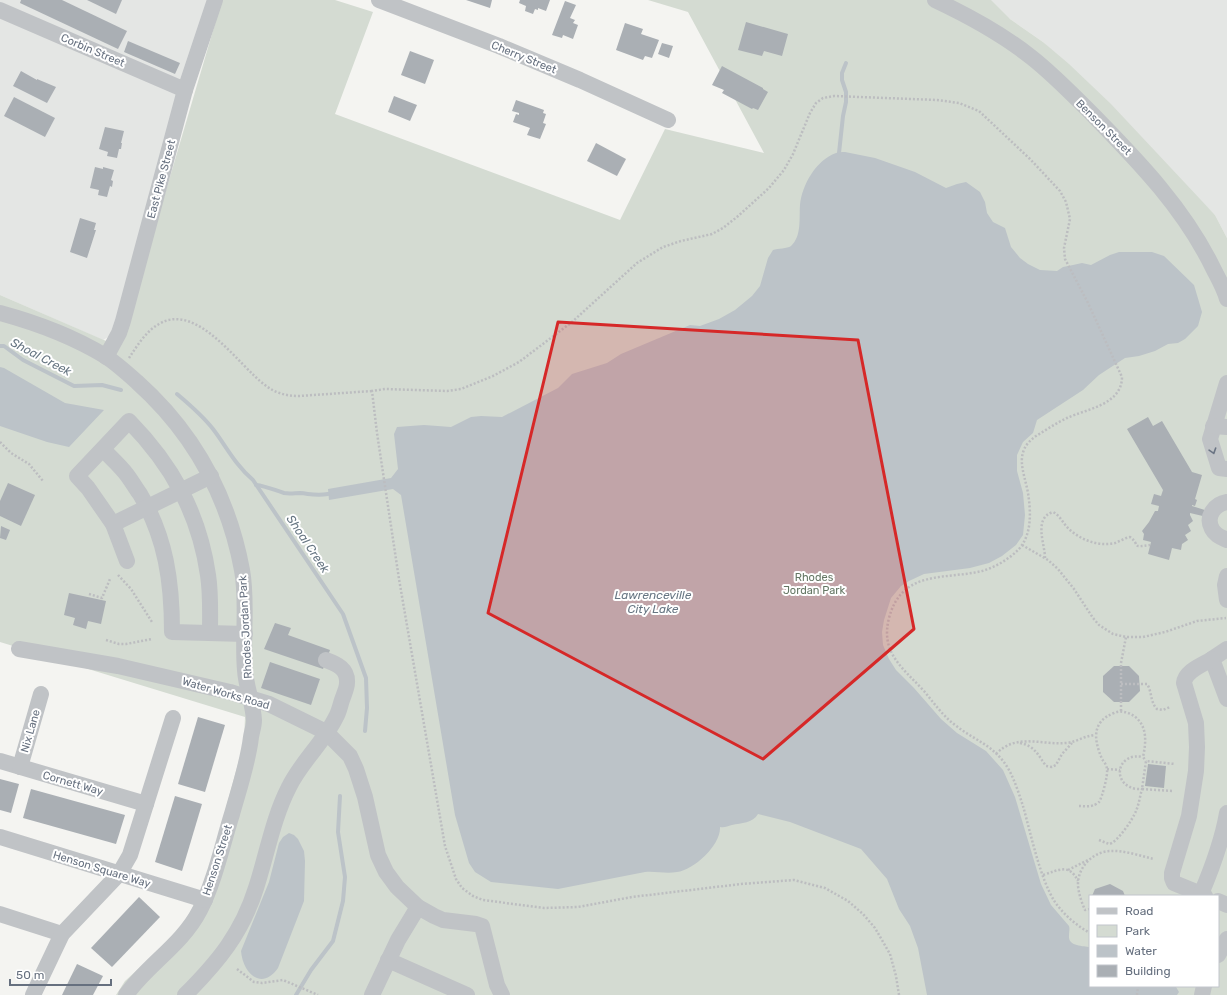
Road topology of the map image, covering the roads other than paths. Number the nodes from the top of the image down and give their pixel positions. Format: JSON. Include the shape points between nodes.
{"nodes":[{"id":1,"x":215,"y":0,"type":"edge"},
{"id":2,"x":379,"y":0,"type":"edge"},
{"id":3,"x":935,"y":0,"type":"edge"},
{"id":4,"x":1,"y":14,"type":"edge"},
{"id":5,"x":185,"y":90,"type":"junction"},
{"id":6,"x":668,"y":120,"type":"dead end"},
{"id":7,"x":1227,"y":299,"type":"edge"},
{"id":8,"x":0,"y":313,"type":"edge"},
{"id":9,"x":106,"y":357,"type":"junction"},
{"id":10,"x":1227,"y":383,"type":"edge"},
{"id":11,"x":1220,"y":426,"type":"edge"},
{"id":12,"x":103,"y":449,"type":"junction"},
{"id":13,"x":1227,"y":469,"type":"edge"},
{"id":14,"x":211,"y":476,"type":"junction"},
{"id":15,"x":182,"y":490,"type":"junction"},
{"id":16,"x":1227,"y":502,"type":"edge"},
{"id":17,"x":147,"y":507,"type":"junction"},
{"id":18,"x":113,"y":524,"type":"junction"},
{"id":19,"x":1227,"y":540,"type":"edge"},
{"id":20,"x":127,"y":561,"type":"dead end"},
{"id":21,"x":1227,"y":579,"type":"edge"},
{"id":22,"x":1227,"y":600,"type":"edge"},
{"id":23,"x":210,"y":633,"type":"junction"},
{"id":24,"x":245,"y":634,"type":"junction"},
{"id":25,"x":19,"y":649,"type":"dead end"},
{"id":26,"x":1227,"y":650,"type":"edge"},
{"id":27,"x":1212,"y":659,"type":"junction"},
{"id":28,"x":326,"y":660,"type":"dead end"},
{"id":29,"x":41,"y":694,"type":"dead end"},
{"id":30,"x":251,"y":698,"type":"junction"},
{"id":31,"x":1227,"y":699,"type":"edge"},
{"id":32,"x":173,"y":718,"type":"dead end"},
{"id":33,"x":326,"y":732,"type":"junction"},
{"id":34,"x":0,"y":762,"type":"edge"},
{"id":35,"x":20,"y":767,"type":"junction"},
{"id":36,"x":146,"y":804,"type":"junction"},
{"id":37,"x":1227,"y":813,"type":"edge"},
{"id":38,"x":0,"y":837,"type":"edge"},
{"id":39,"x":118,"y":874,"type":"junction"},
{"id":40,"x":1203,"y":895,"type":"edge"},
{"id":41,"x":205,"y":900,"type":"junction"},
{"id":42,"x":418,"y":907,"type":"junction"},
{"id":43,"x":0,"y":914,"type":"edge"},
{"id":44,"x":62,"y":934,"type":"junction"},
{"id":45,"x":1227,"y":938,"type":"edge"},
{"id":46,"x":1219,"y":953,"type":"edge"},
{"id":47,"x":388,"y":960,"type":"junction"},
{"id":48,"x":33,"y":995,"type":"edge"},
{"id":49,"x":126,"y":995,"type":"edge"},
{"id":50,"x":185,"y":995,"type":"edge"},
{"id":51,"x":372,"y":995,"type":"edge"},
{"id":52,"x":467,"y":995,"type":"edge"},
{"id":53,"x":502,"y":995,"type":"edge"}],
"edges":[{"from":1,"to":5,"type":"street","name":"East Pike Street"},
{"from":2,"to":6,"type":"street","name":"Cherry Street","via":[[499,46]]},
{"from":3,"to":7,"type":"street","name":"Benson Street","via":[[968,15],[1005,38],[1054,77],[1110,132],[1140,163],[1183,217],[1207,254]]},
{"from":4,"to":5,"type":"street","name":"Corbin Street"},
{"from":5,"to":9,"type":"street","name":"East Pike Street","via":[[123,321]]},
{"from":8,"to":9,"type":"street","name":"Rhodes Jordan Park","via":[[53,329]]},
{"from":9,"to":14,"type":"street","name":"Rhodes Jordan Park","via":[[155,398],[195,449]]},
{"from":10,"to":11,"type":"street"},
{"from":11,"to":13,"type":"street","one_way":true,"via":[[1210,439],[1219,468]]},
{"from":12,"to":15,"type":"street","via":[[129,421],[153,446]]},
{"from":12,"to":17,"type":"street","via":[[123,470]]},
{"from":12,"to":18,"type":"street","via":[[77,476]]},
{"from":14,"to":15,"type":"street"},
{"from":14,"to":24,"type":"street","name":"Rhodes Jordan Park","via":[[223,503],[238,550],[242,572]]},
{"from":15,"to":17,"type":"street"},
{"from":15,"to":23,"type":"street","via":[[196,526],[208,576]]},
{"from":16,"to":19,"type":"street","via":[[1215,507],[1210,517],[1215,534]]},
{"from":17,"to":18,"type":"street"},
{"from":17,"to":23,"type":"street","via":[[156,526],[168,566],[172,632]]},
{"from":18,"to":20,"type":"street"},
{"from":21,"to":22,"type":"street"},
{"from":23,"to":24,"type":"street"},
{"from":24,"to":30,"type":"street","name":"Rhodes Jordan Park","via":[[245,672]]},
{"from":25,"to":30,"type":"street","name":"Water Works Road","via":[[118,666]]},
{"from":26,"to":27,"type":"street"},
{"from":27,"to":31,"type":"street"},
{"from":27,"to":40,"type":"street","via":[[1188,674],[1184,683],[1196,723],[1196,771],[1189,816],[1172,873],[1174,883]]},
{"from":28,"to":33,"type":"street","via":[[341,667],[347,681],[336,717]]},
{"from":29,"to":35,"type":"street","name":"Nix Lane"},
{"from":30,"to":33,"type":"street","name":"Water Works Road"},
{"from":30,"to":41,"type":"street","name":"Henson Street","via":[[254,722],[248,758]]},
{"from":32,"to":36,"type":"street"},
{"from":33,"to":42,"type":"street","name":"Water Works Road","via":[[347,752],[356,769],[376,849],[386,872],[397,887]]},
{"from":33,"to":50,"type":"street","via":[[289,785],[281,802],[256,889],[237,933],[221,956]]},
{"from":34,"to":35,"type":"street","name":"Cornett Way"},
{"from":35,"to":36,"type":"street","name":"Cornett Way"},
{"from":36,"to":39,"type":"street","via":[[130,855]]},
{"from":37,"to":40,"type":"street","via":[[1217,856]]},
{"from":38,"to":39,"type":"street","name":"Henson Square Way"},
{"from":39,"to":41,"type":"street","name":"Henson Square Way"},
{"from":39,"to":44,"type":"street"},
{"from":41,"to":49,"type":"street","name":"Henson Street","via":[[180,939],[138,978]]},
{"from":42,"to":47,"type":"street"},
{"from":42,"to":53,"type":"street","name":"Water Works Road","via":[[443,920],[482,926],[497,985]]},
{"from":43,"to":44,"type":"street"},
{"from":44,"to":48,"type":"street"},
{"from":45,"to":46,"type":"street"},
{"from":47,"to":51,"type":"street"},
{"from":47,"to":52,"type":"street"}]}
